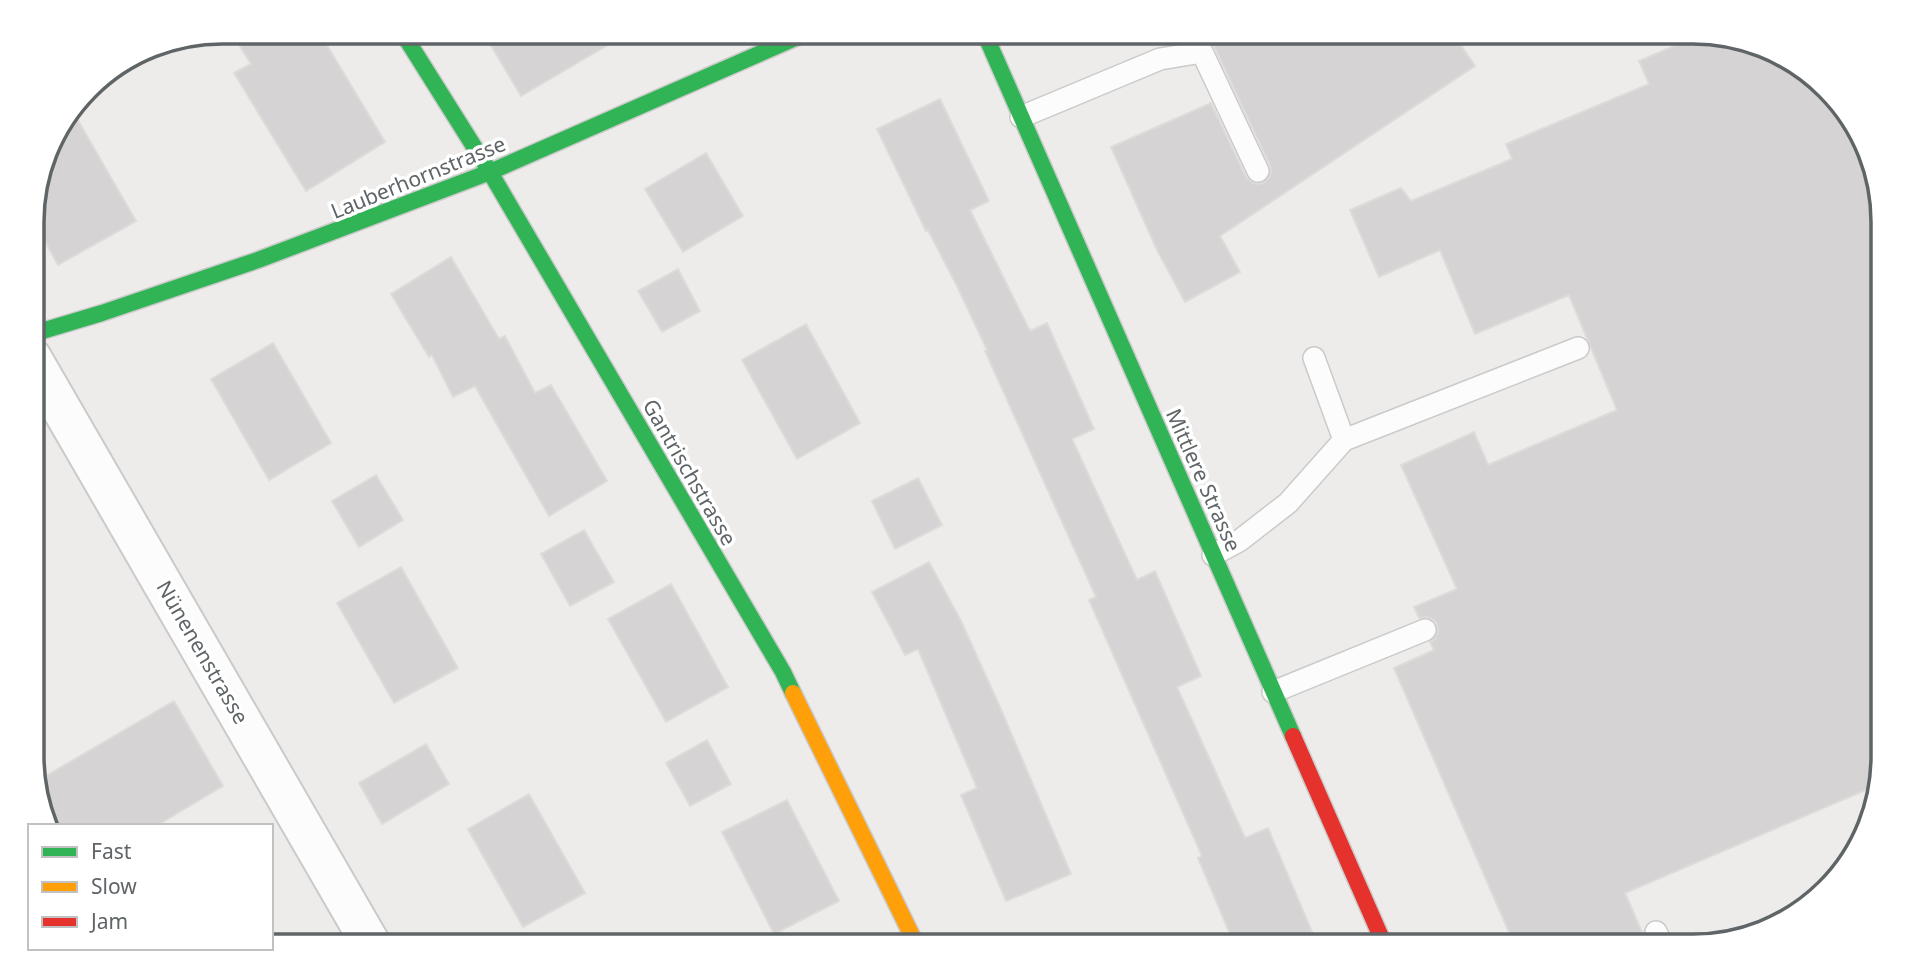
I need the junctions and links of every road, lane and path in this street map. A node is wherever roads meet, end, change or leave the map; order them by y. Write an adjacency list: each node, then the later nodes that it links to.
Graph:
1 (410, 44): 6 (street, Gantrischstrasse)
2 (781, 44): 6 (street, Lauberhornstrasse)
3 (989, 44): 4 (street, Mittlere Strasse)
4 (1021, 117): 5 (lane); 12 (street, Mittlere Strasse)
5 (1258, 171)
6 (490, 172): 7 (street, Lauberhornstrasse); 16 (street, Gantrischstrasse)
7 (44, 330)
8 (1578, 348): 11 (lane)
9 (1314, 358): 11 (lane)
10 (44, 379): 15 (street, Nünenenstrasse)
11 (1344, 440): 12 (lane)
12 (1213, 555): 14 (street, Mittlere Strasse)
13 (1425, 630): 14 (lane)
14 (1273, 692): 17 (street, Mittlere Strasse)
15 (365, 934)
16 (911, 934)
17 (1380, 934)

